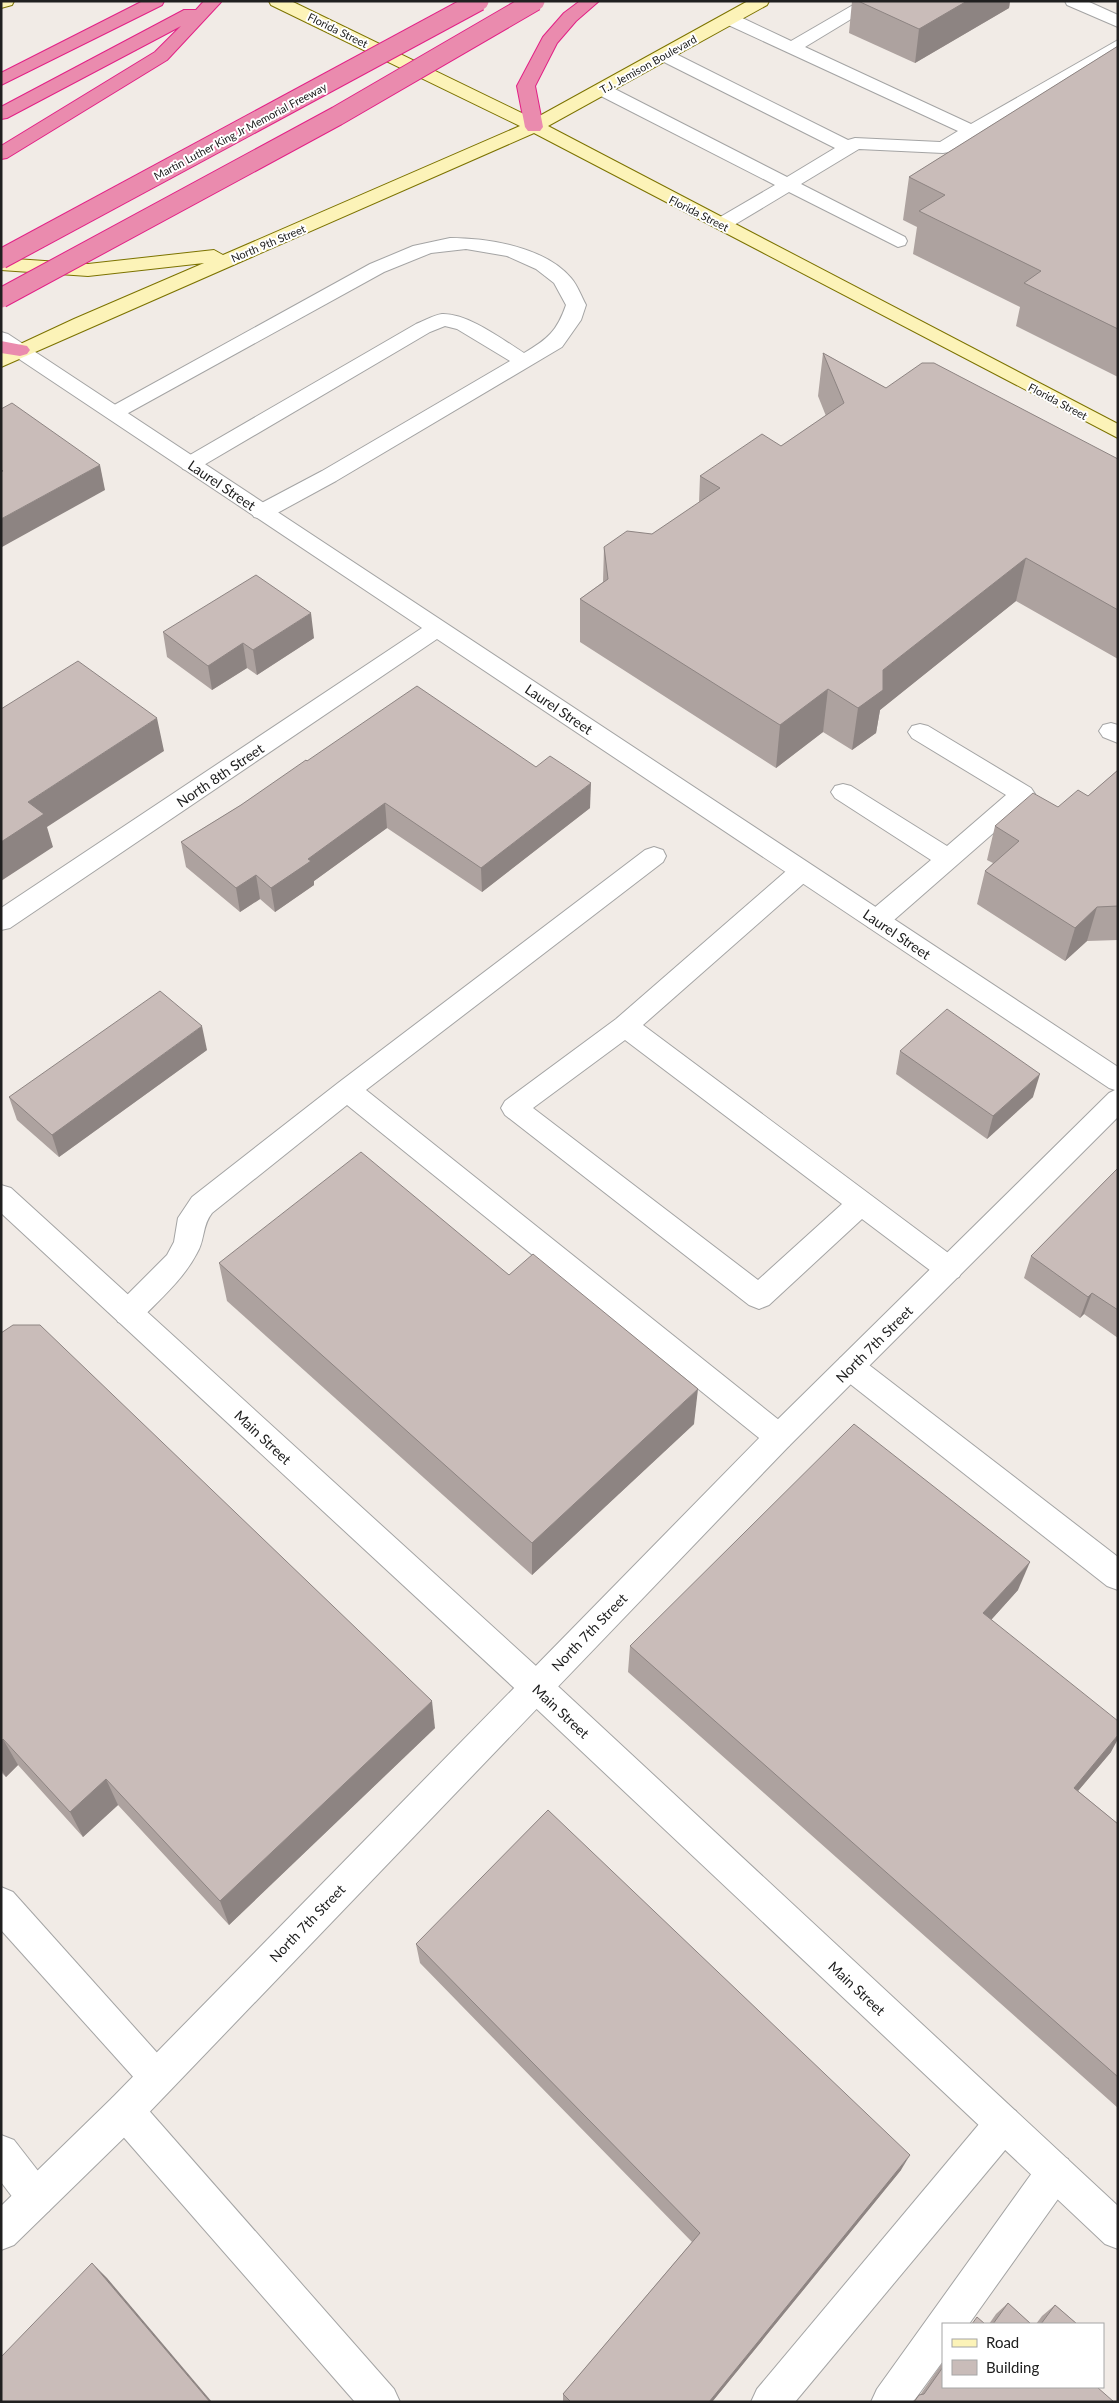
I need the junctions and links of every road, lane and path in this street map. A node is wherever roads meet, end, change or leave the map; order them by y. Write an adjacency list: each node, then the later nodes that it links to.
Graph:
1 (6, 1): 13 (main road)
2 (156, 1): 20 (highway)
3 (277, 1): 23 (main road, Florida Street)
4 (479, 1): 31 (highway, Martin Luther King Jr Memorial Freeway, bridge)
5 (535, 1): 33 (highway, bridge)
6 (591, 1): 23 (highway)
7 (761, 1): 15 (main road, T.J. Jemison Boulevard)
8 (873, 1): 18 (street)
9 (1055, 1): 14 (street)
10 (1073, 1): 14 (street)
11 (1106, 1): 14 (street)
12 (214, 2): 22 (highway); 26 (highway)
13 (1, 3)
14 (1090, 11): 16 (street)
15 (730, 19): 18 (street); 19 (main road, T.J. Jemison Boulevard)
16 (1118, 22)
17 (1118, 46): 24 (street)
18 (793, 47): 24 (street)
19 (664, 55): 21 (main road, T.J. Jemison Boulevard); 25 (street)
20 (1, 80)
21 (603, 90): 23 (main road, T.J. Jemison Boulevard); 27 (street)
22 (1, 114)
23 (534, 127): 28 (main road, Florida Street); 30 (main road, North 9th Street)
24 (972, 131): 25 (street)
25 (848, 147): 27 (street)
26 (1, 154)
27 (790, 184): 28 (street); 29 (street)
28 (722, 224): 39 (main road, Florida Street)
29 (898, 240)
30 (252, 250): 32 (main road); 35 (main road, North 9th Street)
31 (1, 259)
32 (1, 264)
33 (1, 298)
34 (1, 338): 35 (street, Laurel Street)
35 (11, 349): 36 (main road, North 9th Street); 38 (street, Laurel Street)
36 (1, 361)
37 (524, 361): 38 (street); 40 (street); 41 (street)
38 (114, 413): 40 (street, Laurel Street)
39 (1118, 432)
40 (190, 464): 41 (street, Laurel Street)
41 (262, 512): 42 (street, Laurel Street)
42 (438, 628): 47 (street, Laurel Street); 49 (street, North 8th Street)
43 (920, 732): 46 (street)
44 (843, 792): 46 (street)
45 (654, 856): 52 (street)
46 (948, 859): 48 (street)
47 (802, 871): 48 (street, Laurel Street); 50 (street)
48 (877, 920): 51 (street, Laurel Street)
49 (1, 921)
50 (625, 1026): 55 (street); 55 (street)
51 (1118, 1080)
52 (347, 1090): 57 (street); 59 (street)
53 (1118, 1100): 56 (street, North 7th Street)
54 (1, 1196): 57 (street, Main Street)
55 (860, 1204): 56 (street)
56 (949, 1269): 58 (street, North 7th Street)
57 (128, 1313): 61 (street, Main Street)
58 (850, 1367): 59 (street, North 7th Street); 60 (street)
59 (779, 1437): 61 (street, North 7th Street)
60 (1118, 1576)
61 (536, 1687): 63 (street, North 7th Street); 65 (street, Main Street)
62 (1, 1904): 63 (street)
63 (157, 2078): 64 (street, North 7th Street)
64 (125, 2111): 68 (street, North 7th Street); 73 (street)
65 (1003, 2124): 67 (street, Main Street); 74 (street)
66 (1, 2153): 68 (street)
67 (1055, 2172): 69 (street, Main Street); 71 (street)
68 (36, 2198): 70 (street, North 7th Street)
69 (1118, 2230)
70 (1, 2232)
71 (947, 2323)
72 (942, 2329): 75 (street)
73 (381, 2402)
74 (770, 2402)
75 (890, 2402)

